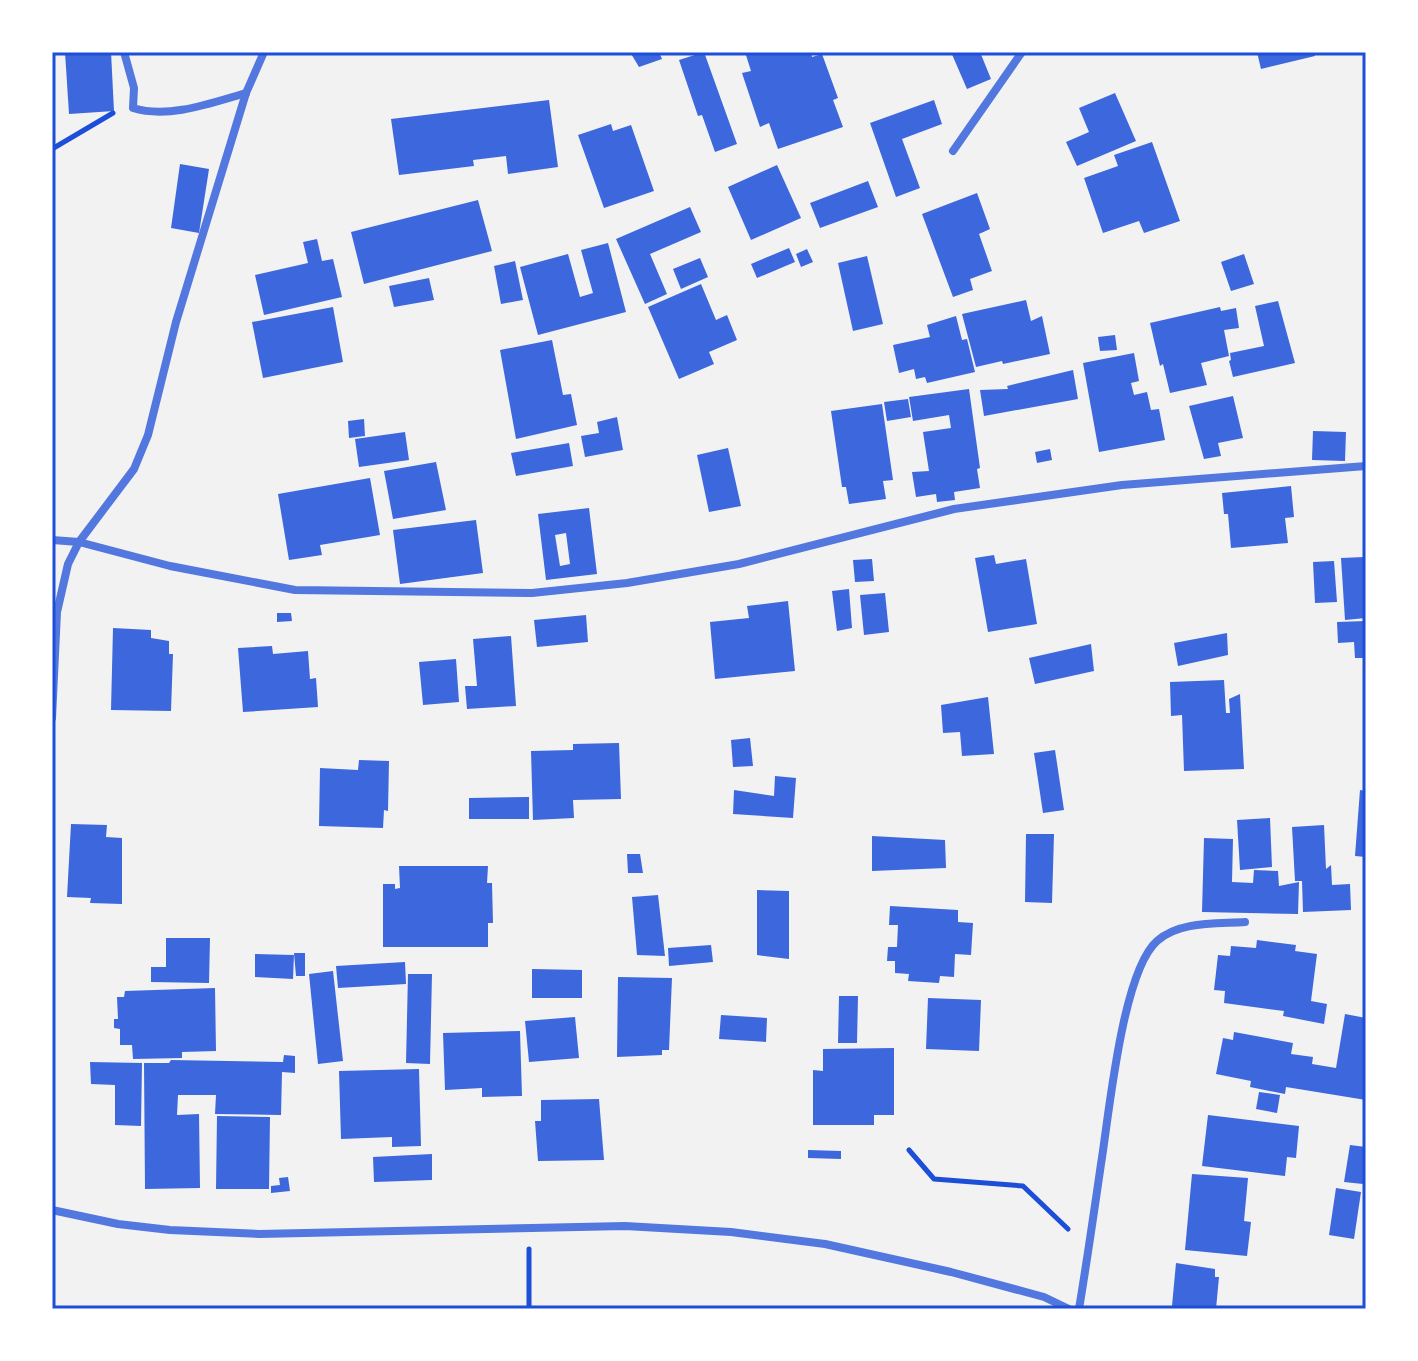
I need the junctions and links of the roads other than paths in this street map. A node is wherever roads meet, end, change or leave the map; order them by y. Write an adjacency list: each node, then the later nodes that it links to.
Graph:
1 (124, 52): 4 (street)
2 (264, 52): 4 (street)
3 (1022, 52): 5 (street)
4 (246, 93): 8 (street)
5 (953, 151)
6 (1366, 466): 8 (street)
7 (52, 540): 8 (street)
8 (79, 542): 9 (street)
9 (52, 718)
10 (1245, 922): 13 (street)
11 (52, 1210): 12 (street)
12 (1069, 1309)
13 (1079, 1309)

